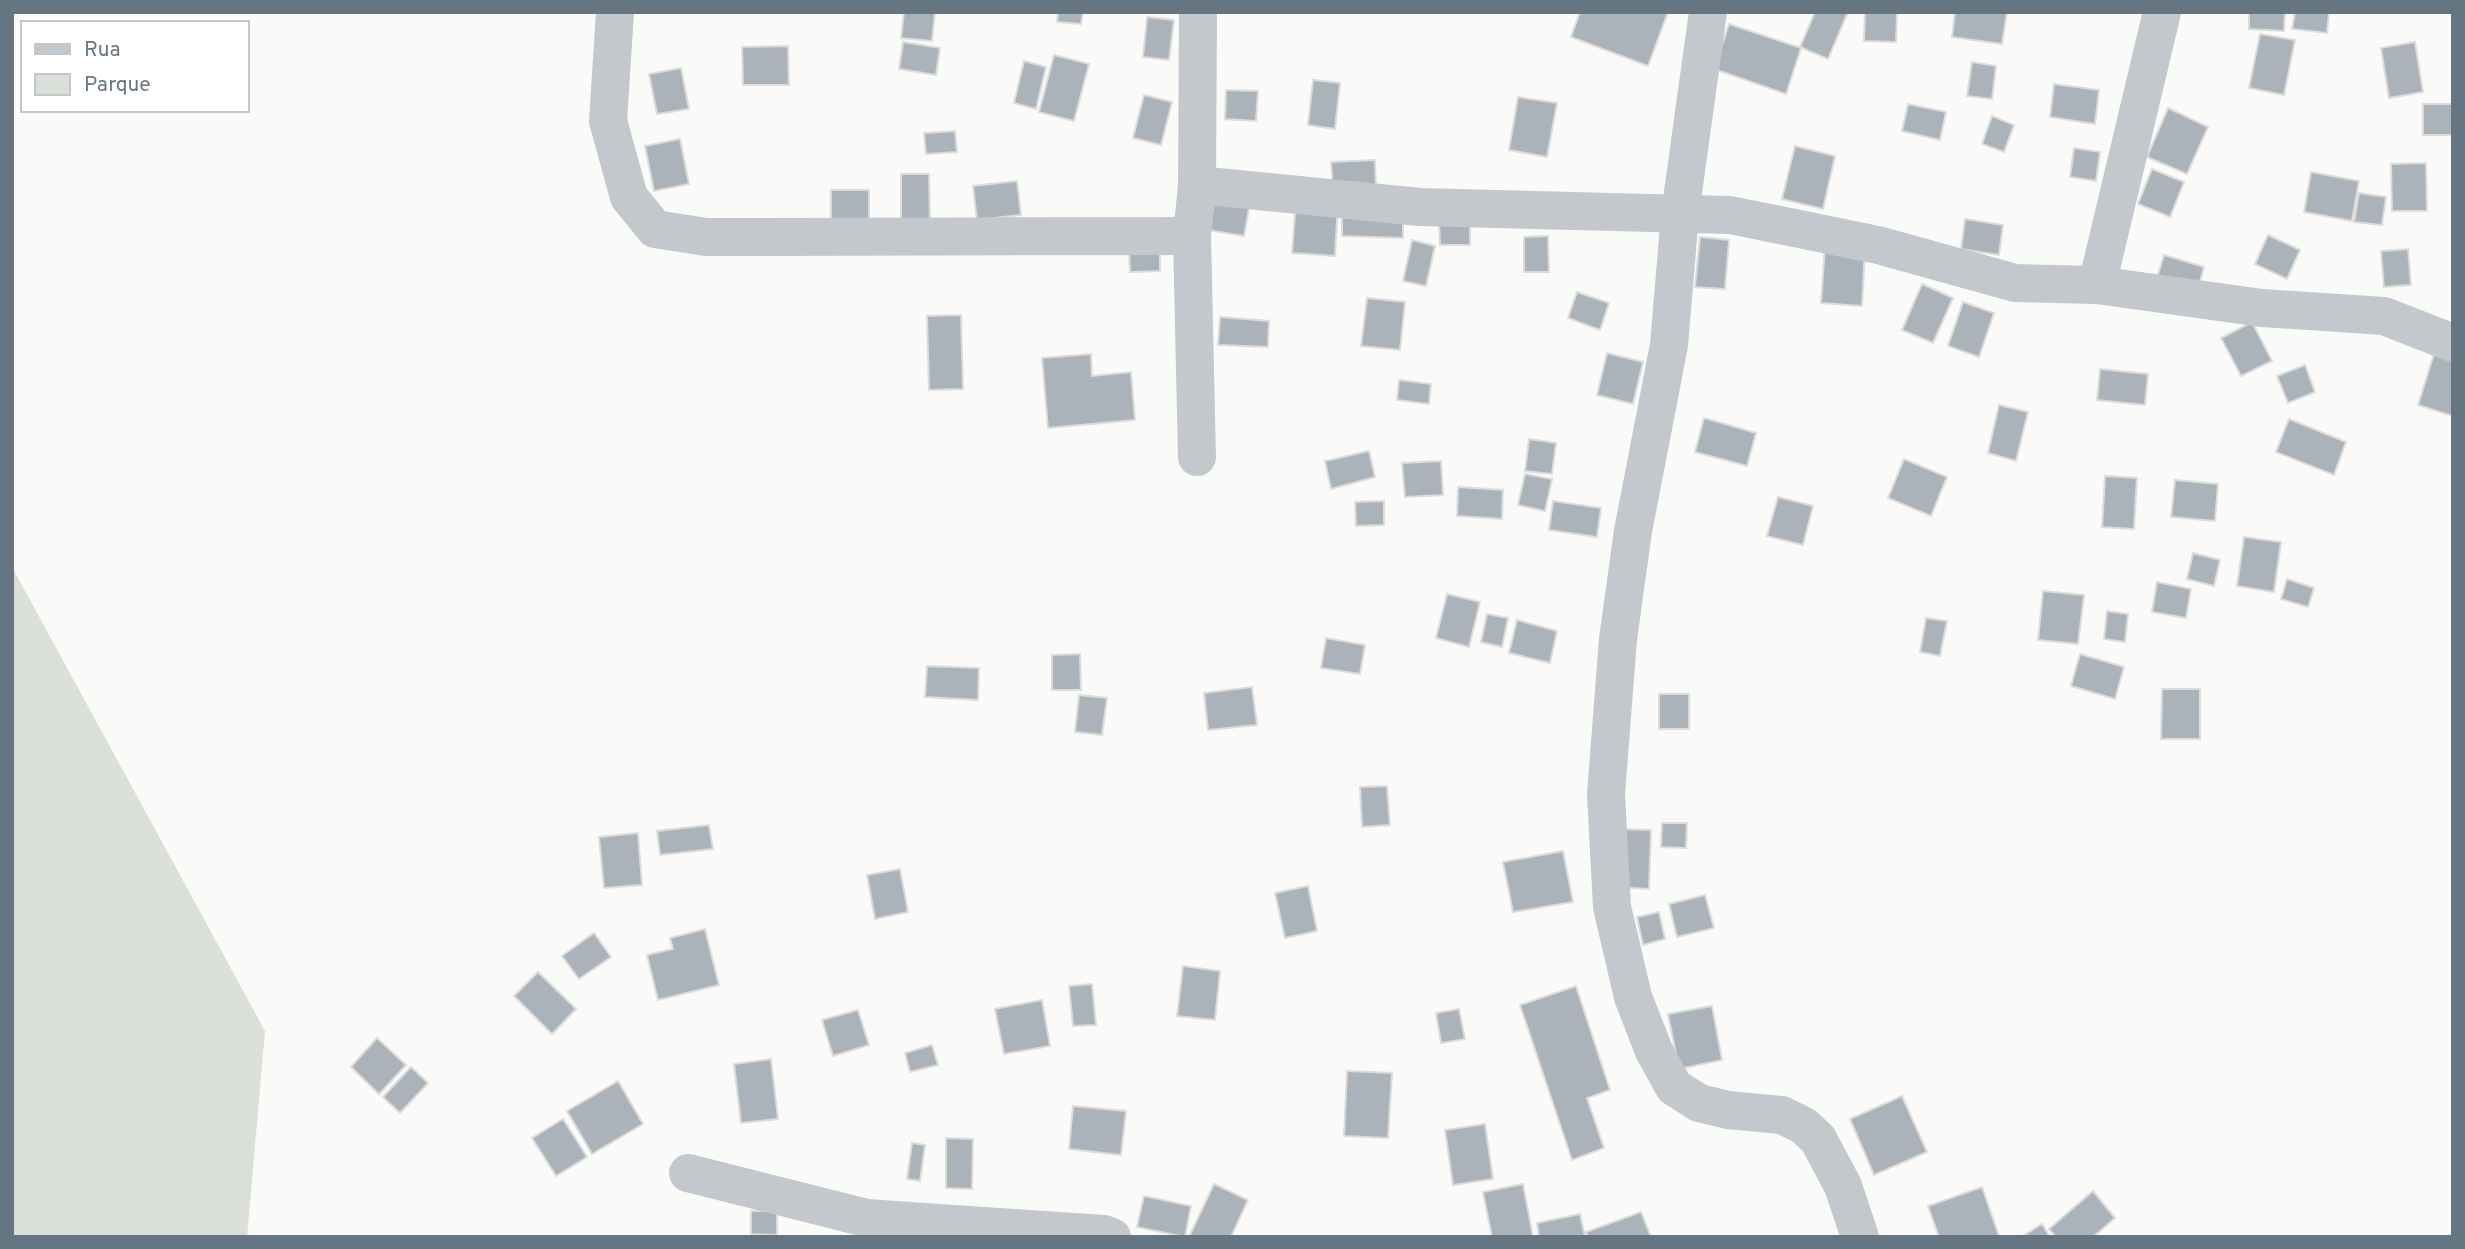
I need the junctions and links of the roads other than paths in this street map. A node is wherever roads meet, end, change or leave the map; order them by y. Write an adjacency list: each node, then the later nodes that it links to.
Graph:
1 (615, 12): 7 (street)
2 (1198, 12): 5 (street)
3 (1708, 12): 6 (street)
4 (2162, 12): 8 (street)
5 (1197, 185): 6 (street); 7 (street)
6 (1680, 214): 8 (street); 13 (street)
7 (1192, 236): 10 (street)
8 (2097, 285): 9 (street)
9 (2453, 343)
10 (1197, 457)
11 (688, 1172): 12 (street)
12 (1112, 1237)
13 (1860, 1237)

